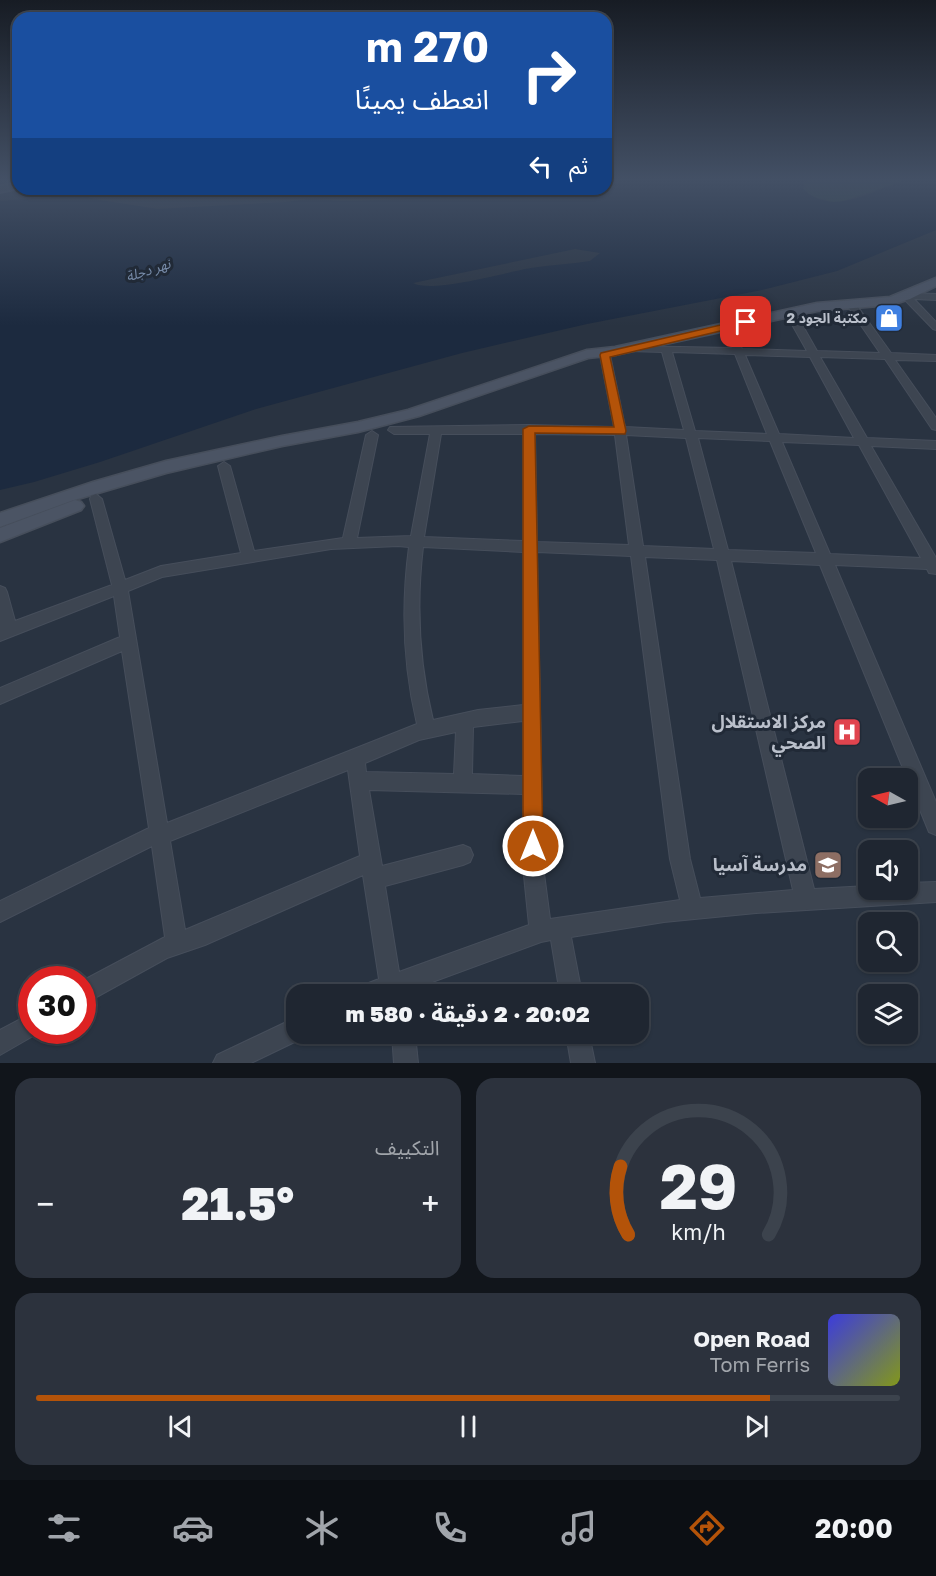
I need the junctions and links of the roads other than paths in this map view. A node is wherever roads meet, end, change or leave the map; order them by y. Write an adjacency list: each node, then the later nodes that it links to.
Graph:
1 (933, 285): 2 (main road)
2 (906, 296): 3 (street); 4 (main road); 7 (street)
3 (936, 297)
4 (852, 305): 5 (main road); 12 (street)
5 (790, 312): 6 (main road); 11 (street)
6 (728, 326): 9 (main road); 10 (street)
7 (936, 327)
8 (666, 349): 9 (street); 10 (street); 19 (street)
9 (616, 351): 16 (main road); 18 (street); 26 (main road)
10 (740, 352): 11 (street); 21 (street)
11 (814, 354): 12 (street); 22 (street)
12 (888, 356): 13 (street); 14 (street)
13 (936, 358)
14 (936, 426)
15 (529, 429): 17 (street); 18 (street); 30 (street)
16 (394, 430): 17 (street); 20 (main road)
17 (436, 430): 29 (street)
18 (620, 431): 19 (street); 31 (street)
19 (692, 434): 21 (street); 32 (street)
20 (372, 435): 24 (main road); 28 (street)
21 (775, 438): 22 (street); 34 (street)
22 (863, 442): 23 (street); 35 (street)
23 (936, 445)
24 (224, 466): 25 (main road); 33 (street)
25 (96, 499): 27 (main road); 36 (street)
26 (0, 520)
27 (0, 535)
28 (348, 542): 29 (street); 33 (street)
29 (417, 542): 30 (street); 43 (street)
30 (530, 547): 31 (street); 41 (street)
31 (637, 552): 32 (street); 54 (street)
32 (723, 556): 34 (street); 53 (street)
33 (249, 557): 36 (street)
34 (826, 561): 35 (street); 48 (street)
35 (934, 567)
36 (120, 586): 38 (street); 39 (street)
37 (0, 592): 38 (street)
38 (5, 632)
39 (129, 641): 40 (street); 49 (street)
40 (0, 696)
41 (532, 712): 42 (street); 47 (street)
42 (465, 721): 43 (street); 46 (street)
43 (427, 730): 44 (street)
44 (355, 757): 45 (street); 49 (street)
45 (359, 781): 46 (street); 51 (street)
46 (463, 784): 47 (street)
47 (532, 785): 56 (street)
48 (936, 825)
49 (159, 834): 55 (street); 57 (street)
50 (463, 855): 51 (street)
51 (373, 869): 57 (street); 58 (street)
52 (936, 892): 53 (street)
53 (806, 900): 54 (street)
54 (692, 909): 56 (street)
55 (0, 912)
56 (550, 929): 59 (street); 60 (street)
57 (177, 944): 61 (street)
58 (391, 984)
59 (408, 984)
60 (568, 984)
61 (96, 986)
62 (18, 1032): 64 (street)
63 (286, 1034): 67 (street)
64 (0, 1043)
65 (405, 1044): 68 (street)
66 (580, 1044): 69 (street)
67 (225, 1063)
68 (406, 1063)
69 (583, 1063)

